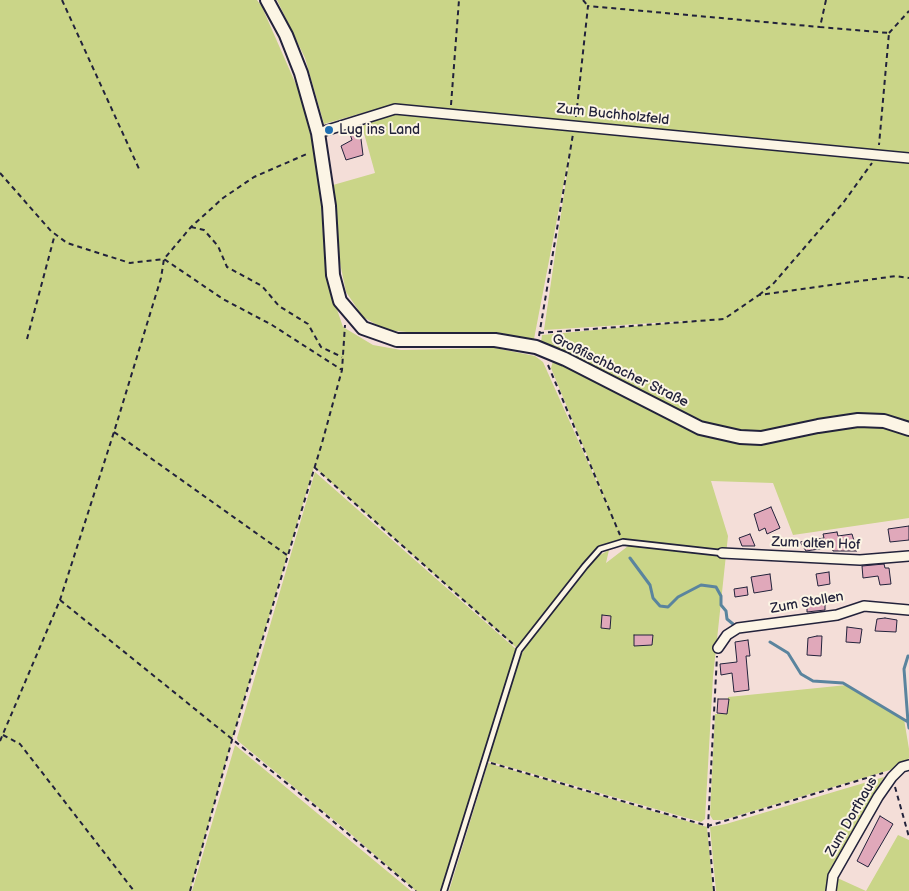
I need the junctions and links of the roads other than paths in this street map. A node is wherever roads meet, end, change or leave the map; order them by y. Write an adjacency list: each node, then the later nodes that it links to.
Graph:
1 (267, 0): 2 (main road, Großfischbacher Straße)
2 (318, 133): 3 (street, Zum Buchholzfeld); 4 (main road, Großfischbacher Straße)
3 (909, 158)
4 (909, 429)
5 (722, 553): 6 (street, Zum alten Hof); 10 (lane)
6 (909, 556)
7 (909, 610): 8 (street, Zum Stollen)
8 (718, 648)
9 (909, 765): 11 (street, Zum Dorfhaus)
10 (444, 891)
11 (832, 891)

